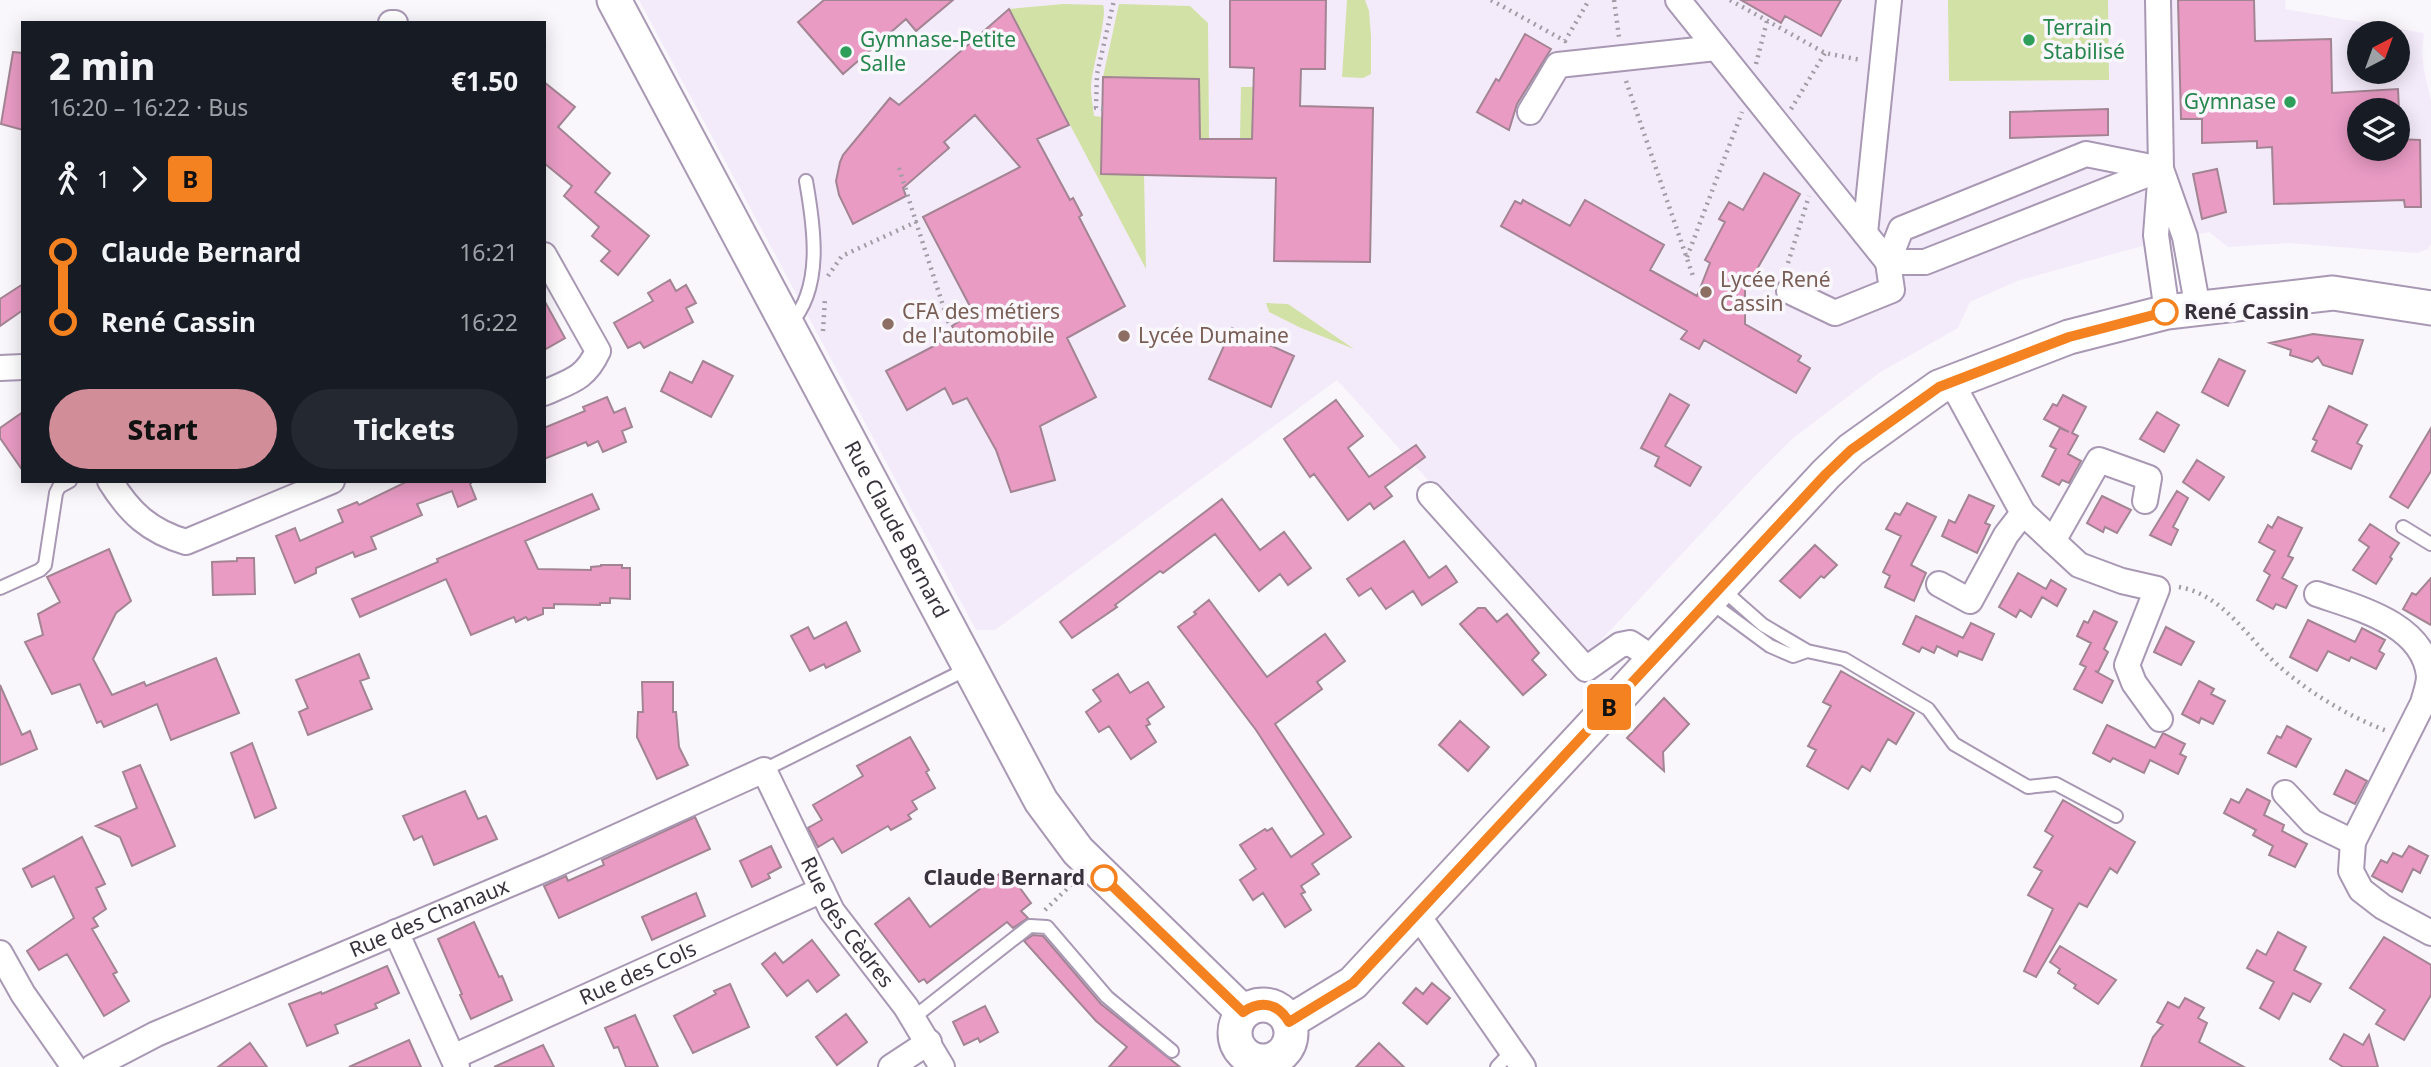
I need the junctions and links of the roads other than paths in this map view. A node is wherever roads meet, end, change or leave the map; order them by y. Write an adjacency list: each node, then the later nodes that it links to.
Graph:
1 (614, 0): 15 (main road, Rue Claude Bernard)
2 (1678, 0): 5 (street)
3 (1889, 0): 9 (street)
4 (2158, 0): 7 (street)
5 (1716, 48): 6 (street); 9 (street)
6 (1530, 113)
7 (2161, 169): 11 (street); 11 (street); 14 (street)
8 (806, 181): 15 (lane)
9 (1865, 233): 11 (street)
10 (546, 259): 19 (street)
11 (1888, 262): 12 (street)
12 (1790, 291)
13 (2431, 308): 14 (main road)
14 (2182, 310): 18 (main road)
15 (787, 326): 34 (main road, Rue Claude Bernard)
16 (21, 367): 17 (street)
17 (0, 368)
18 (1952, 383): 25 (street); 31 (main road)
19 (546, 392)
20 (67, 483): 30 (lane)
21 (111, 483): 22 (street)
22 (327, 483)
23 (1430, 495): 33 (street)
24 (2145, 500): 27 (street)
25 (2022, 513): 27 (street); 29 (street)
26 (2403, 527): 28 (lane)
27 (2053, 541): 35 (street)
28 (2431, 544)
29 (1939, 584)
30 (0, 588)
31 (1714, 594): 33 (main road); 38 (lane)
32 (2317, 594): 39 (street)
33 (1654, 659): 41 (main road)
34 (969, 668): 36 (lane); 45 (main road, Rue Claude Bernard)
35 (2160, 719)
36 (764, 771): 40 (street, Rue des Cèdres); 43 (street, Rue des Chanaux)
37 (2285, 793): 39 (street)
38 (2116, 816)
39 (2353, 842): 42 (street)
40 (822, 890): 46 (street, Rue des Cèdres); 51 (street, Rue des Cols)
41 (1417, 914): 47 (main road); 52 (street)
42 (2428, 925)
43 (396, 932): 51 (street); 55 (street, Rue des Chanaux)
44 (0, 953): 54 (street)
45 (1243, 1012): 47 (main road); 50 (main road)
46 (913, 1018): 48 (street, Rue des Cèdres); 49 (lane)
47 (1289, 1022): 53 (main road)
48 (929, 1042): 56 (street); 57 (street, Rue des Cèdres)
49 (1172, 1051)
50 (1237, 1058): 53 (main road)
51 (455, 1062)
52 (1510, 1062)
53 (1270, 1063)
54 (74, 1067)
55 (93, 1067)
56 (891, 1067)
57 (942, 1067)

